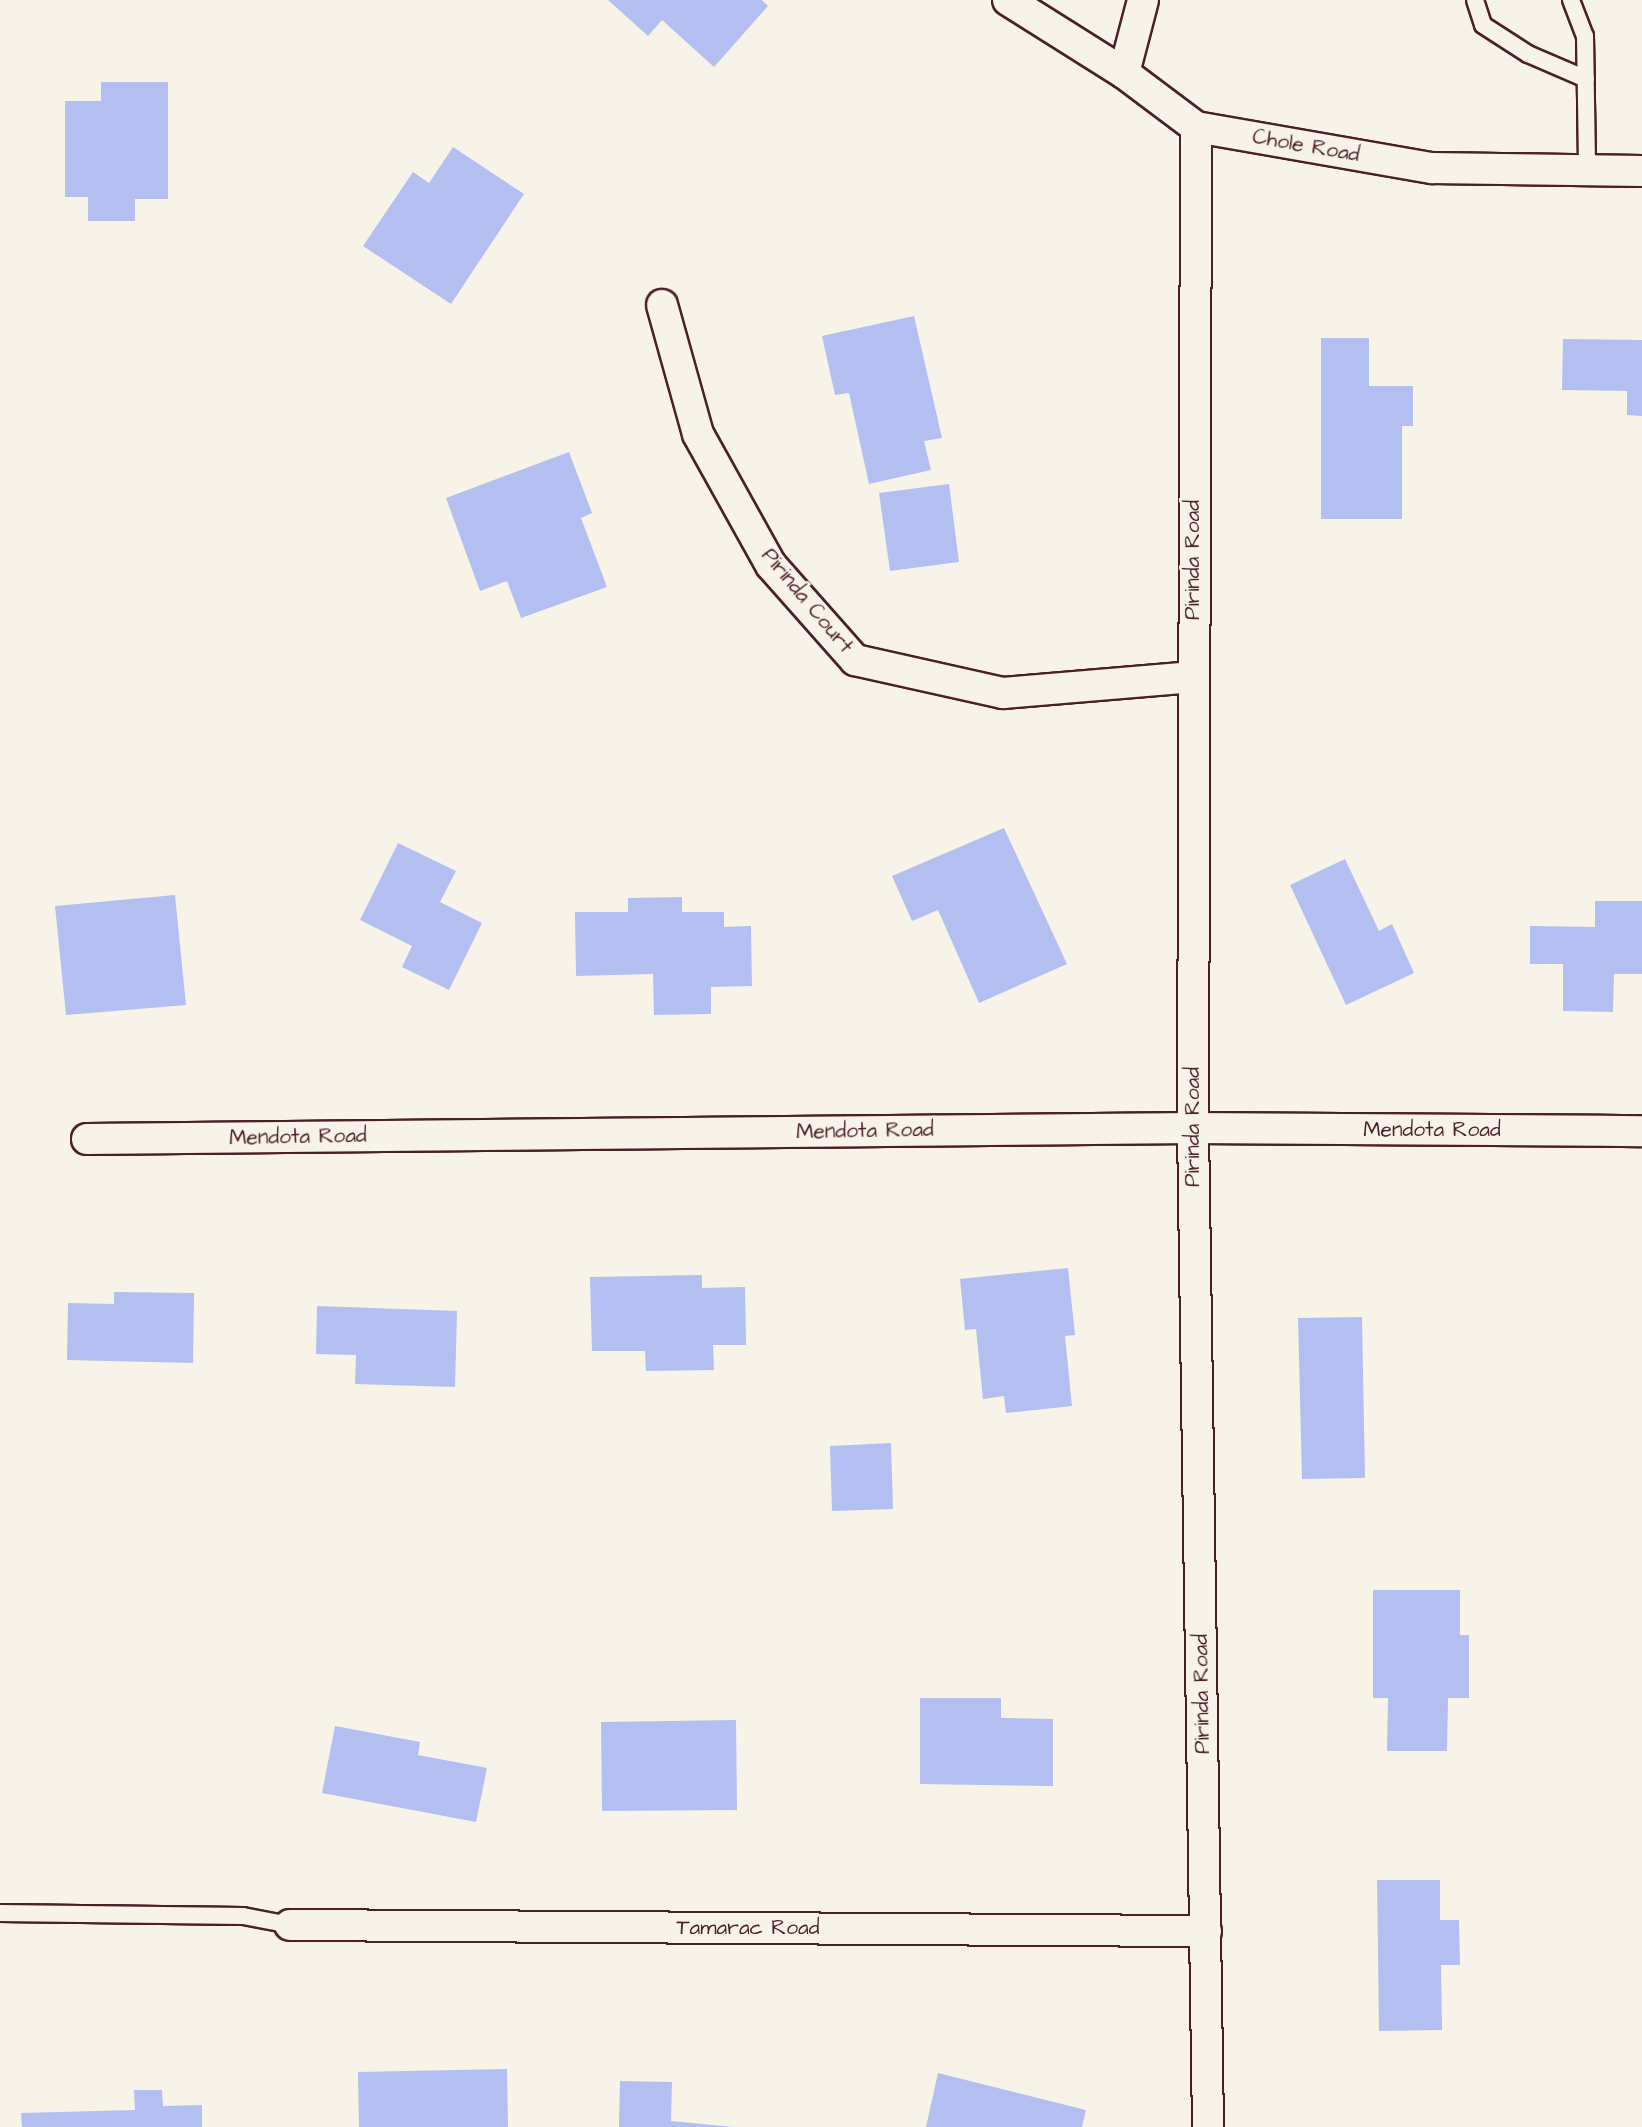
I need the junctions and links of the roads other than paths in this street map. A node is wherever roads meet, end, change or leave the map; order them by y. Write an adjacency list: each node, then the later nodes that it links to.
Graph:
1 (1008, 0): 5 (street, Chole Road)
2 (1143, 0): 5 (street)
3 (1475, 0): 6 (lane)
4 (1571, 0): 6 (lane)
5 (1124, 74): 7 (street, Chole Road)
6 (1586, 79): 8 (lane)
7 (1196, 127): 8 (street, Chole Road); 11 (street, Pirinda Road)
8 (1587, 168): 9 (street, Chole Road)
9 (1642, 171)
10 (662, 305): 11 (street, Pirinda Court)
11 (1193, 677): 12 (street, Pirinda Road)
12 (1193, 1128): 13 (street, Mendota Road); 14 (street, Mendota Road); 17 (street, Pirinda Road)
13 (1642, 1131)
14 (87, 1139)
15 (0, 1913): 16 (lane)
16 (290, 1925): 17 (street, Tamarac Road)
17 (1206, 1931): 18 (street, Pirinda Road)
18 (1208, 2127)

